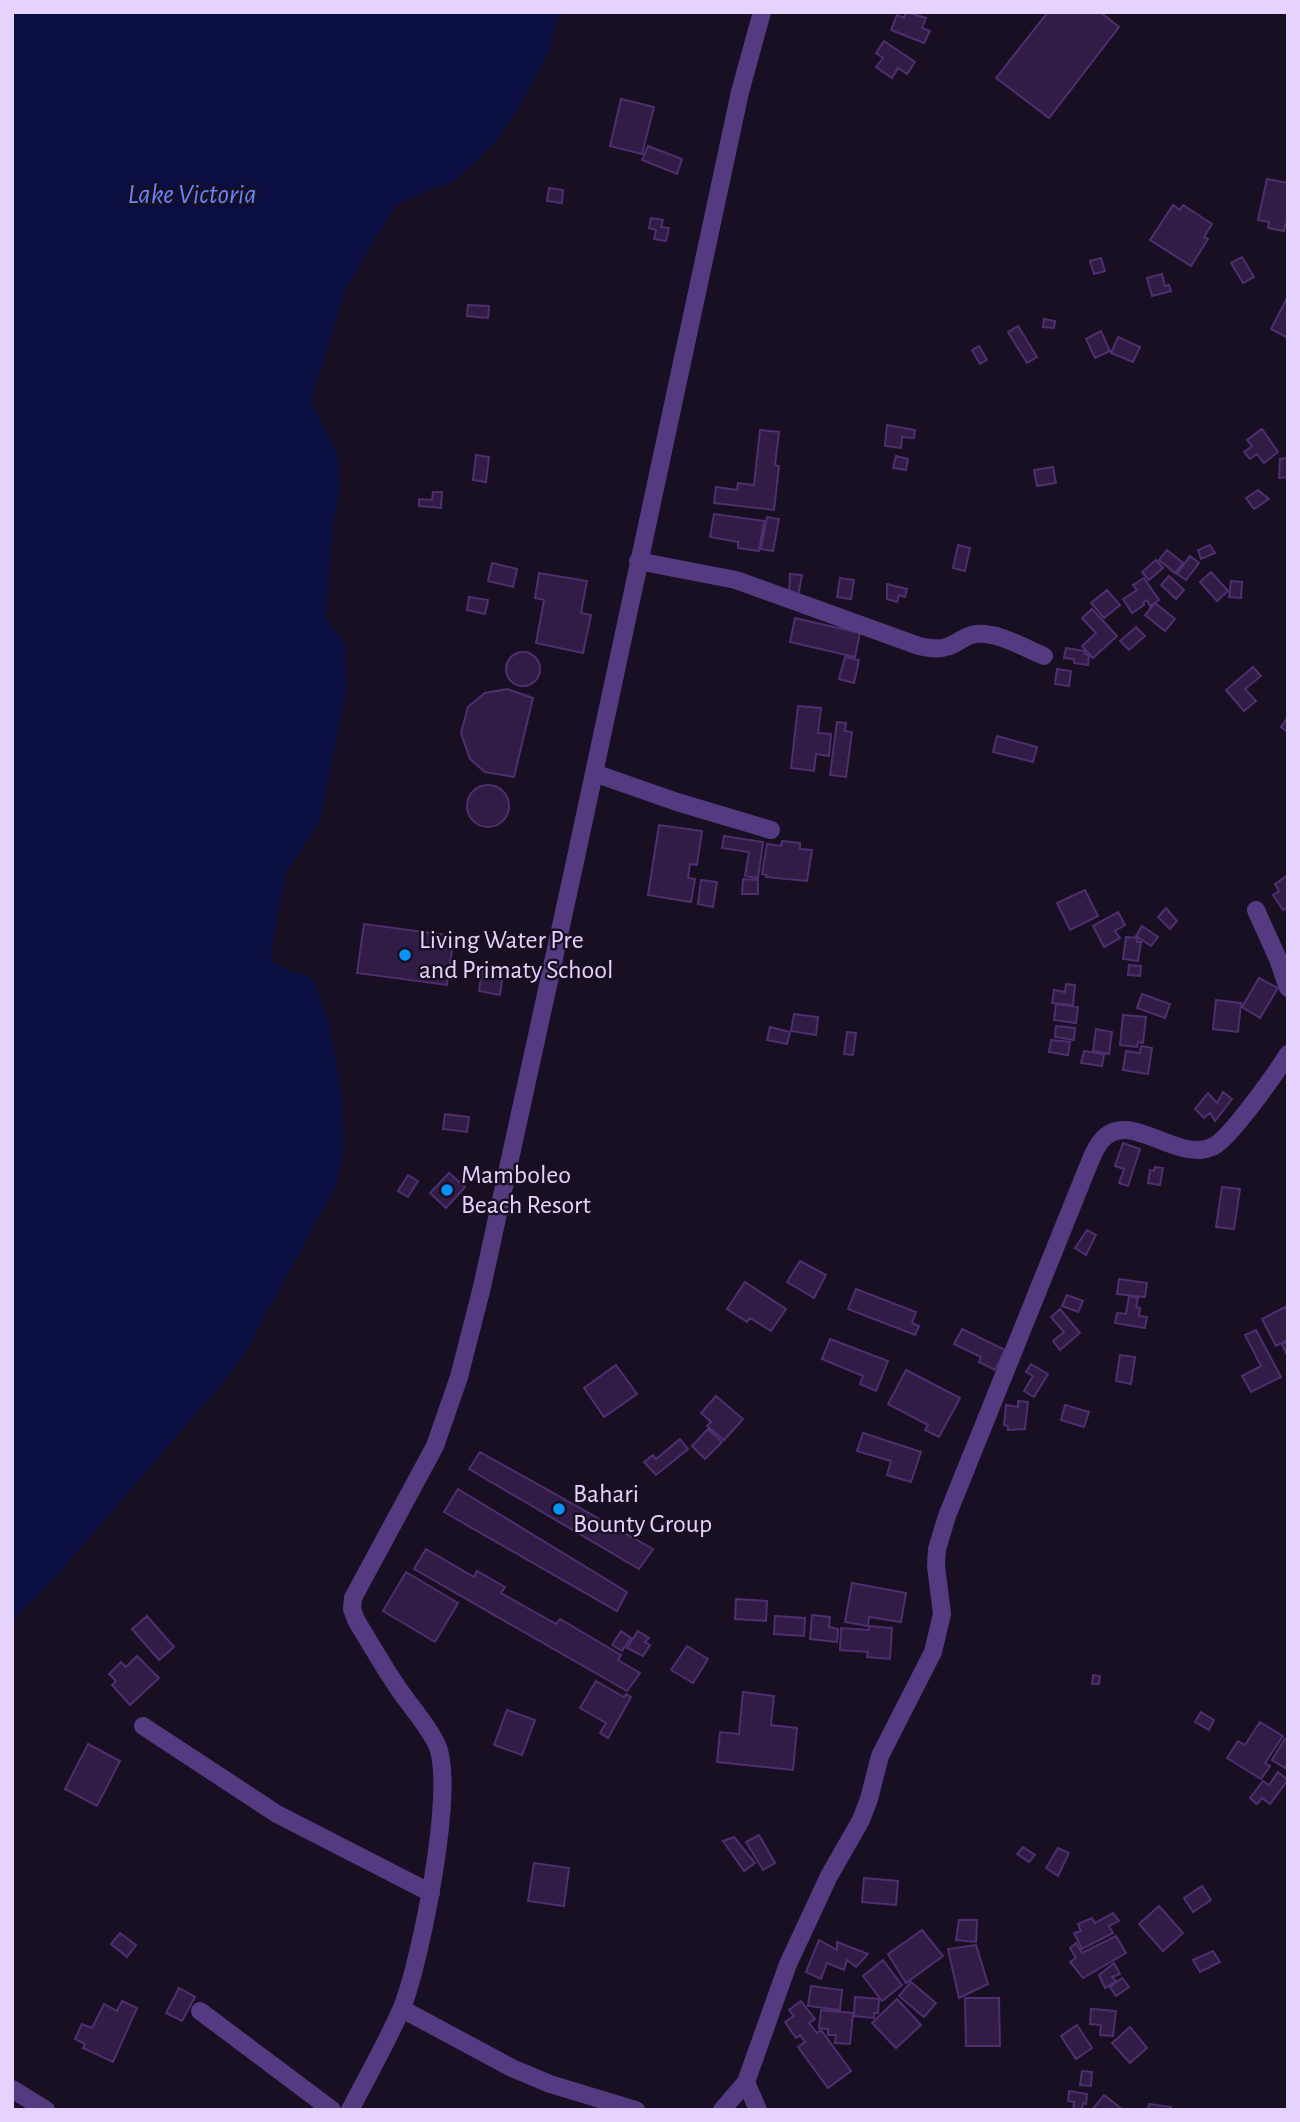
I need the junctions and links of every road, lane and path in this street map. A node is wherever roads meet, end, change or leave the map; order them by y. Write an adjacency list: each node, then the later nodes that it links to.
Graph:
1 (762, 12): 2 (street)
2 (638, 561): 3 (street); 4 (street)
3 (1044, 656)
4 (594, 773): 5 (street); 10 (street)
5 (771, 830)
6 (1256, 910): 7 (street)
7 (1288, 988)
8 (1288, 1054): 13 (street)
9 (143, 1726): 10 (street)
10 (431, 1893): 11 (street)
11 (402, 2009): 17 (street); 18 (street)
12 (200, 2011): 16 (street)
13 (746, 2082): 19 (street); 20 (street)
14 (12, 2089): 15 (street)
15 (46, 2110)
16 (332, 2110)
17 (350, 2110)
18 (636, 2110)
19 (722, 2110)
20 (758, 2110)

